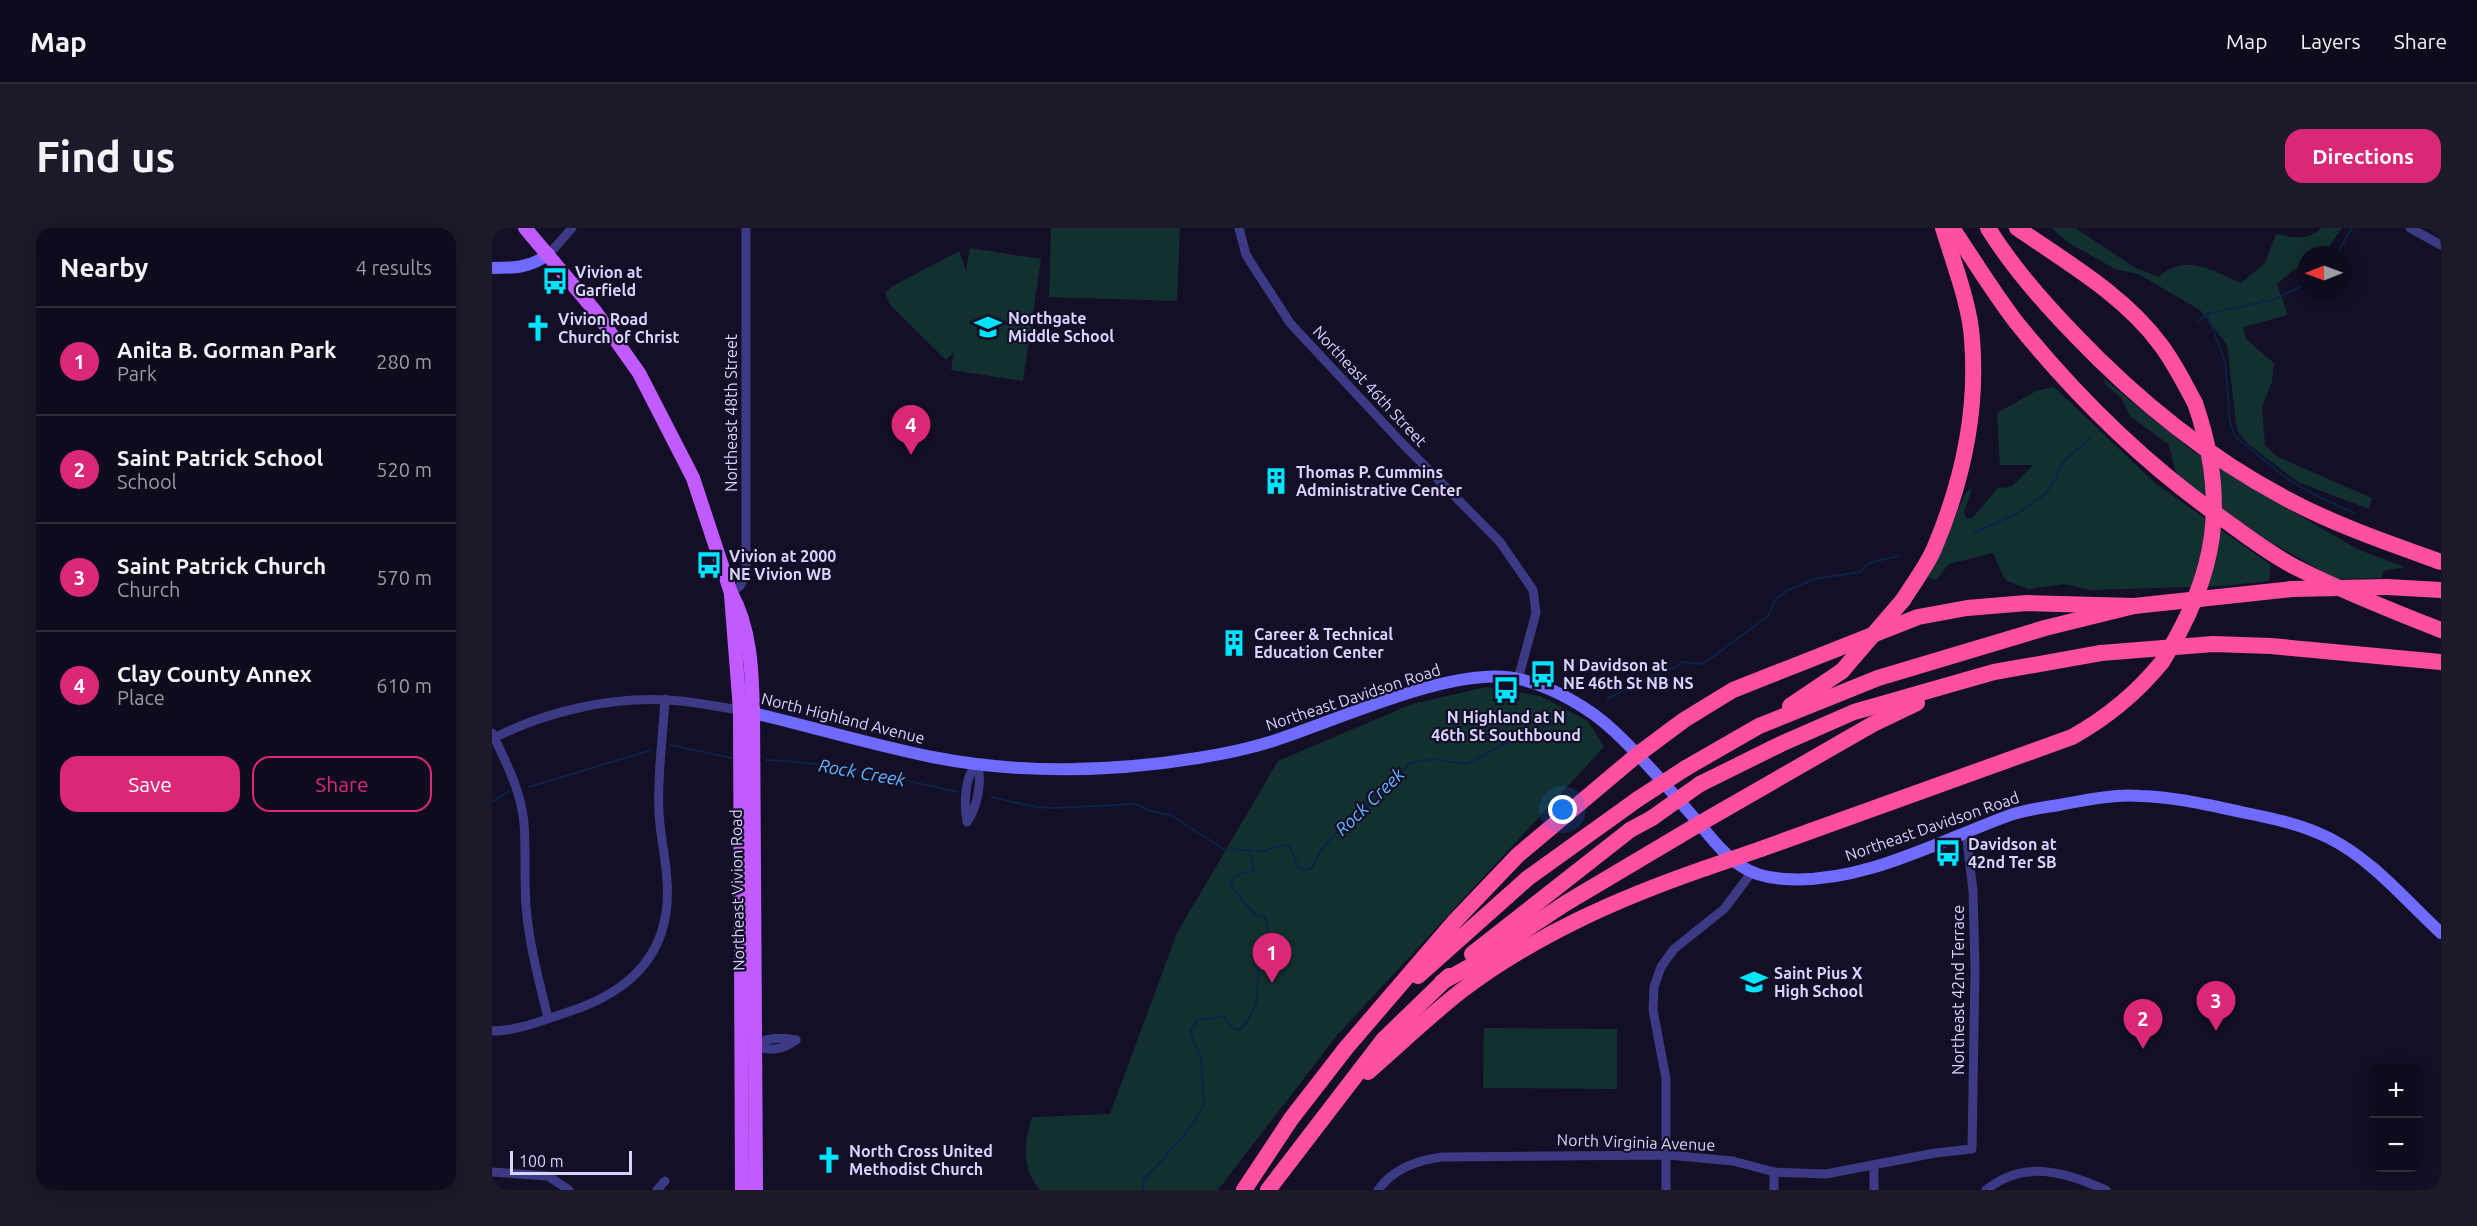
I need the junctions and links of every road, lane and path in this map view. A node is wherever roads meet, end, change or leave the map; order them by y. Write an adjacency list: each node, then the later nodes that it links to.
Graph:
1 (525, 228): 11 (main road, Northeast Vivion Road)
2 (572, 228): 11 (street)
3 (746, 228): 15 (street, Northeast 48th Street)
4 (1239, 228): 20 (street, Northeast 46th Street)
5 (1943, 228): 23 (highway, bridge)
6 (1952, 228): 17 (highway)
7 (1988, 228): 13 (highway)
8 (2017, 228): 37 (highway, bridge)
9 (2410, 228): 10 (street)
10 (2441, 245)
11 (549, 254): 12 (street); 15 (main road, Northeast Vivion Road)
12 (492, 268)
13 (2441, 562)
14 (2441, 590): 16 (highway, bridge)
15 (731, 592): 22 (main road, Northeast Vivion Road)
16 (2134, 606): 23 (highway); 25 (highway)
17 (2441, 630)
18 (2441, 662): 19 (highway)
19 (1994, 672): 28 (highway); 32 (highway, bridge)
20 (1518, 679): 25 (street, Northeast Davidson Road); 26 (street, Northeast Davidson Road)
21 (665, 699): 22 (street, North Highland Avenue); 24 (street, North Highland Avenue); 34 (street)
22 (746, 712): 27 (street, North Highland Avenue); 36 (main road, Northeast Vivion Road)
23 (1760, 726): 33 (highway, bridge)
24 (493, 736): 34 (street)
25 (1637, 755): 28 (street, Northeast Davidson Road); 33 (highway)
26 (1192, 759): 27 (street, North Highland Avenue)
27 (977, 764): 27 (street)
28 (1700, 824): 30 (street, Northeast Davidson Road); 32 (highway)
29 (1966, 831): 30 (street, Northeast Davidson Road); 31 (street, Northeast Davidson Road); 40 (street, Northeast 42nd Terrace)
30 (1752, 872): 41 (street)
31 (2441, 933)
32 (1442, 982): 37 (highway)
33 (1378, 1009): 50 (highway)
34 (548, 1018): 35 (street)
35 (492, 1031)
36 (748, 1046): 38 (main road, Northeast Vivion Road); 39 (main road, Northeast Vivion Road)
37 (1338, 1099): 51 (highway)
38 (741, 1112): 39 (main road); 48 (main road, Northeast Vivion Road)
39 (755, 1127): 49 (main road, Northeast Vivion Road)
40 (1972, 1149): 42 (street, North Virginia Avenue)
41 (1668, 1155): 44 (street, North Virginia Avenue); 52 (street, North Virginia Avenue); 53 (street)
42 (1874, 1166): 44 (street, North Virginia Avenue); 55 (street)
43 (492, 1172): 46 (street)
44 (1774, 1172): 54 (street)
45 (665, 1181): 47 (street)
46 (569, 1190)
47 (657, 1190)
48 (742, 1190)
49 (756, 1190)
50 (1244, 1190)
51 (1268, 1190)
52 (1378, 1190)
53 (1666, 1190)
54 (1774, 1190)
55 (1874, 1190)
56 (1986, 1190): 57 (street)
57 (2106, 1190)

